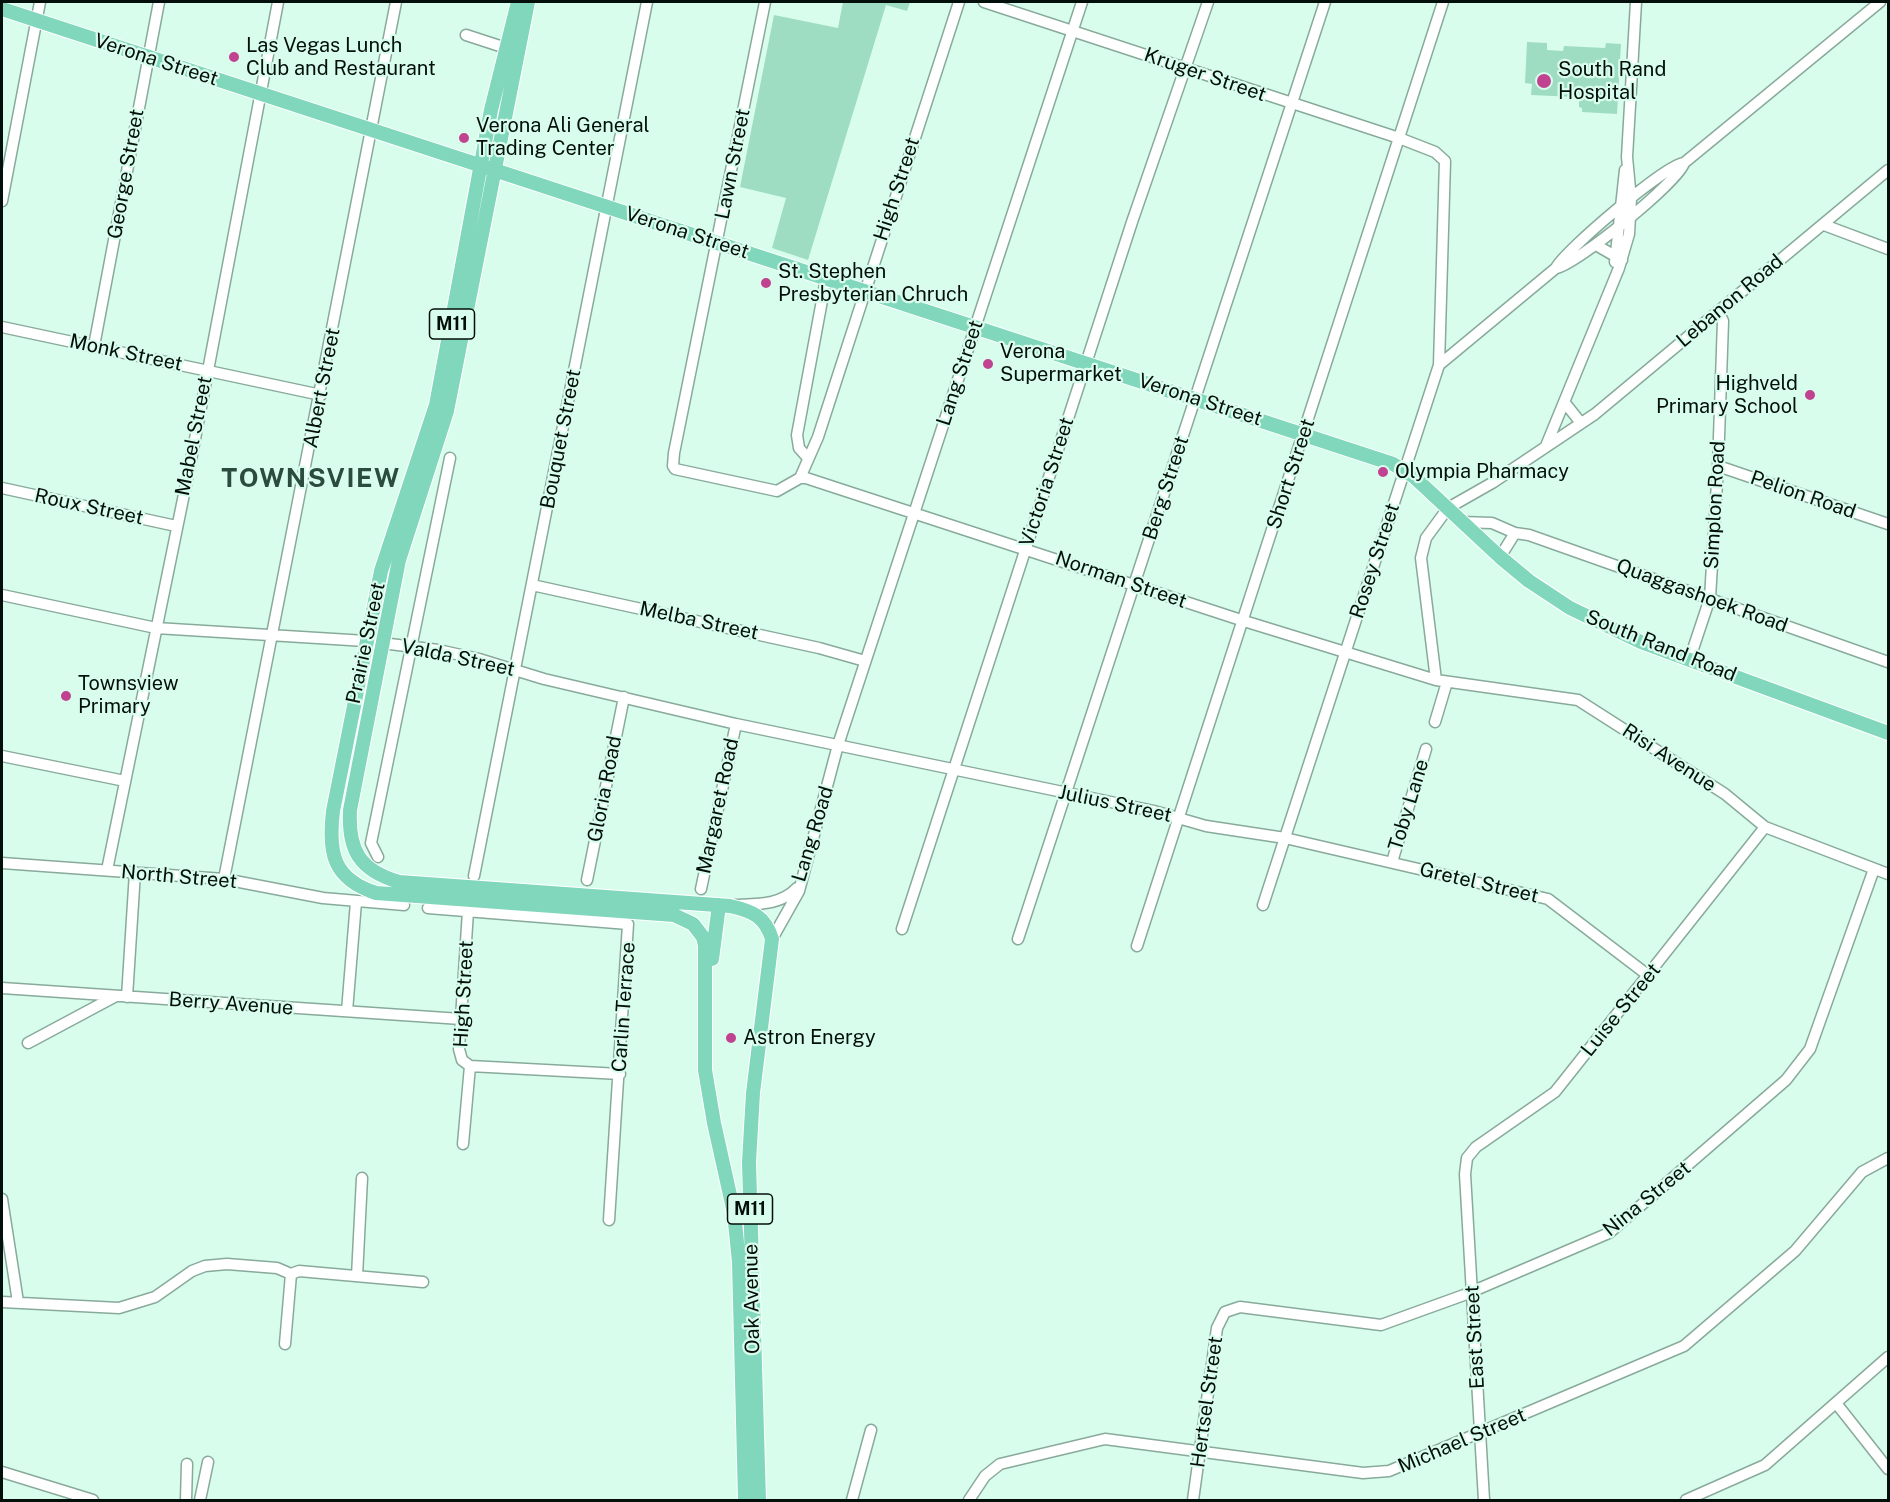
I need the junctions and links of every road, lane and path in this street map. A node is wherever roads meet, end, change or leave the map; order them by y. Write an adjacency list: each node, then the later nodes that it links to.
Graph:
1 (40, 2): 18 (street)
2 (159, 2): 22 (street, George Street)
3 (278, 2): 24 (street, Mabel Street)
4 (396, 2): 26 (street, Albert Street)
5 (519, 2): 21 (main road, Prairie Street / M11)
6 (528, 2): 31 (main road, Prairie Street / M11)
7 (646, 2): 38 (street, Bouquet Street)
8 (765, 2): 43 (street, Lawn Street)
9 (959, 2): 49 (street, High Street)
10 (984, 2): 19 (street, Kruger Street)
11 (1082, 2): 19 (street, Lang Street)
12 (1208, 2): 23 (street, Victoria Street)
13 (1325, 2): 25 (street, Berg Street)
14 (1443, 2): 27 (street, Short Street)
15 (1636, 2): 29 (street)
16 (1880, 2): 30 (street)
17 (2, 9): 18 (main road, Verona Street)
18 (37, 21): 22 (main road, Verona Street); 37 (street)
19 (1072, 30): 23 (street, Kruger Street); 52 (street, Lang Street)
20 (466, 35): 21 (street)
21 (506, 48): 31 (main road, Prairie Street / M11)
22 (148, 57): 24 (main road, Verona Street); 53 (street, George Street)
23 (1186, 69): 25 (street, Kruger Street); 54 (street, Victoria Street)
24 (260, 93): 26 (main road, Verona Street); 56 (street, Mabel Street)
25 (1291, 104): 27 (street, Kruger Street); 58 (street, Berg Street)
26 (372, 130): 31 (main road, Verona Street); 57 (street, Albert Street)
27 (1399, 138): 28 (street, Kruger Street); 61 (street, Short Street)
28 (1427, 148): 55 (street, Rosey Street)
29 (1628, 161): 33 (street); 39 (street)
30 (1684, 163): 34 (street); 35 (street)
31 (487, 167): 38 (main road, Verona Street); 84 (main road, Prairie Street / M11); 85 (main road, Prairie Street / M11)
32 (1888, 170): 42 (street, Lebanon Road)
33 (1630, 175): 34 (street); 36 (street)
34 (1651, 182): 35 (street); 36 (street)
35 (1665, 186): 40 (street)
36 (1631, 199): 39 (street); 40 (street)
37 (2, 201)
38 (606, 206): 43 (main road, Verona Street); 77 (street, Bouquet Street)
39 (1621, 207): 41 (street); 47 (street)
40 (1631, 216): 41 (street); 46 (street)
41 (1620, 224): 44 (street); 46 (street)
42 (1824, 225): 45 (street); 50 (street, Lebanon Road)
43 (717, 243): 48 (main road, Verona Street); 67 (street, Lawn Street)
44 (1596, 245): 46 (street); 47 (street)
45 (1888, 249)
46 (1619, 259): 59 (street)
47 (1556, 268): 55 (street)
48 (826, 279): 49 (main road, Verona Street); 63 (street)
49 (864, 291): 52 (main road, Verona Street); 63 (street, High Street)
50 (1718, 311): 60 (street, Lebanon Road); 65 (street, Simplon Road)
51 (2, 327): 53 (street, Monk Street)
52 (975, 327): 54 (main road, Verona Street); 70 (street, Lang Street)
53 (94, 346): 56 (street, Monk Street)
54 (1086, 363): 58 (main road, Verona Street); 75 (street, Victoria Street)
55 (1439, 365): 66 (street, Rosey Street)
56 (207, 370): 57 (street, Monk Street); 73 (street, Mabel Street)
57 (321, 395): 83 (street, Albert Street)
58 (1195, 399): 61 (main road, Verona Street); 78 (street, Berg Street)
59 (1565, 403): 60 (street); 62 (street)
60 (1581, 423): 62 (street, Lebanon Road)
61 (1304, 434): 66 (main road, Verona Street); 81 (street, Short Street)
62 (1545, 448): 69 (street, Lebanon Road)
63 (807, 457): 67 (street, High Street)
64 (450, 458): 86 (street)
65 (1718, 466): 72 (street, Pelion Road); 80 (street, Simplon Road)
66 (1406, 469): 69 (main road, South Rand Road); 87 (street, Rosey Street)
67 (803, 478): 70 (street, Norman Street)
68 (2, 488): 73 (street, Roux Street)
69 (1448, 508): 71 (main road, South Rand Road); 92 (street)
70 (915, 512): 75 (street, Norman Street); 88 (street, Lang Street)
71 (1461, 522): 74 (street, Quaggashoek Road); 76 (main road, South Rand Road)
72 (1888, 524)
73 (176, 526): 82 (street, Mabel Street)
74 (1515, 532): 76 (street); 80 (street, Quaggashoek Road)
75 (1026, 548): 78 (street, Norman Street); 100 (street, Victoria Street)
76 (1500, 557): 89 (main road, South Rand Road)
77 (532, 585): 88 (street, Melba Street); 91 (street, Bouquet Street)
78 (1135, 585): 81 (street, Norman Street); 102 (street, Berg Street)
79 (2, 595): 82 (street, Valda Street)
80 (1710, 598): 89 (street, Simplon Road); 90 (street, Quaggashoek Road)
81 (1244, 621): 87 (street, Norman Street); 103 (street, Short Street)
82 (156, 628): 83 (street, Valda Street); 101 (street, Mabel Street)
83 (272, 635): 84 (street, Valda Street); 114 (street, Albert Street)
84 (366, 641): 85 (street, Valda Street); 130 (main road, Prairie Street / M11)
85 (383, 643): 86 (street, Valda Street); 121 (main road, Prairie Street / M11)
86 (411, 646): 91 (street, Valda Street); 106 (street)
87 (1345, 651): 92 (street, Norman Street); 105 (street, Rosey Street)
88 (865, 661): 97 (street, Lang Street)
89 (1689, 661): 96 (main road, South Rand Road)
90 (1888, 662)
91 (515, 669): 93 (street, Valda Street); 113 (street, Bouquet Street)
92 (1442, 681): 94 (street); 104 (street, Risi Avenue)
93 (624, 697): 95 (street, Valda Street); 115 (street, Gloria Road)
94 (1435, 722)
95 (736, 724): 97 (street, Valda Street); 117 (street, Margaret Road)
96 (1888, 733)
97 (838, 745): 100 (street, Julius Street); 116 (street, Lang Road)
98 (1426, 749): 107 (street, Toby Lane)
99 (2, 756): 101 (street)
100 (955, 770): 102 (street, Julius Street); 125 (street, Victoria Street)
101 (125, 781): 110 (street, Mabel Street)
102 (1065, 794): 103 (street, Julius Street); 127 (street, Berg Street)
103 (1179, 818): 105 (street, Julius Street); 128 (street, Short Street)
104 (1765, 827): 109 (street, Risi Avenue); 129 (street, Luise Street)
105 (1285, 838): 107 (street, Julius Street); 120 (street, Rosey Street)
106 (378, 856)
107 (1392, 862): 129 (street, Gretel Street)
108 (2, 863): 110 (street, North Street)
109 (1874, 869): 112 (street, Risi Avenue); 148 (street, Nina Street)
110 (107, 870): 111 (street, North Street)
111 (135, 873): 114 (street, North Street); 133 (street)
112 (1888, 874)
113 (474, 876)
114 (224, 879): 118 (street, North Street)
115 (587, 880)
116 (801, 884): 121 (street, Lang Road); 126 (street)
117 (701, 889)
118 (356, 902): 119 (street); 134 (street)
119 (404, 905)
120 (1263, 905)
121 (724, 906): 124 (main road, Prairie Street / M11); 130 (main road)
122 (428, 908): 123 (street, Carlin Terrace)
123 (468, 911): 135 (street, High Street); 138 (street, Carlin Terrace)
124 (765, 921): 126 (main road, Oak Avenue / M11)
125 (902, 929)
126 (772, 939): 167 (main road, Oak Avenue / M11)
127 (1018, 939)
128 (1137, 946)
129 (1649, 976): 141 (street, Luise Street)
130 (704, 984): 166 (main road, Oak Avenue / M11)
131 (2, 988): 132 (street, Berry Avenue)
132 (114, 997): 133 (street, Berry Avenue); 136 (street)
133 (127, 997): 134 (street, Berry Avenue)
134 (347, 1011): 135 (street, Berry Avenue)
135 (461, 1019): 137 (street, High Street)
136 (28, 1043)
137 (470, 1066): 138 (street); 139 (street, High Street)
138 (620, 1074): 144 (street, Carlin Terrace)
139 (463, 1144)
140 (1888, 1158): 156 (street, Michael Street)
141 (1465, 1174): 148 (street, East Street)
142 (362, 1178): 146 (street)
143 (2, 1199): 150 (street)
144 (609, 1220)
145 (291, 1274): 146 (street); 150 (street); 152 (street)
146 (357, 1276): 147 (street)
147 (423, 1282)
148 (1472, 1290): 151 (street, Nina Street); 156 (street, East Street)
149 (2, 1302): 150 (street)
150 (18, 1302)
151 (1230, 1308): 157 (street, Hertsel Street)
152 (285, 1344)
153 (1888, 1357): 154 (street)
154 (1836, 1403): 160 (street); 172 (street)
155 (871, 1430): 168 (street)
156 (1480, 1432): 157 (street, Michael Street); 171 (street, East Street)
157 (1200, 1451): 169 (street, Michael Street); 170 (street, Hertsel Street)
158 (208, 1462): 165 (street)
159 (187, 1464): 164 (street)
160 (1888, 1469)
161 (2, 1472): 162 (street)
162 (63, 1496): 163 (street)
163 (93, 1500)
164 (186, 1500)
165 (200, 1500)
166 (744, 1500)
167 (759, 1500)
168 (852, 1500)
169 (969, 1500)
170 (1193, 1500)
171 (1484, 1500)
172 (1686, 1500)

